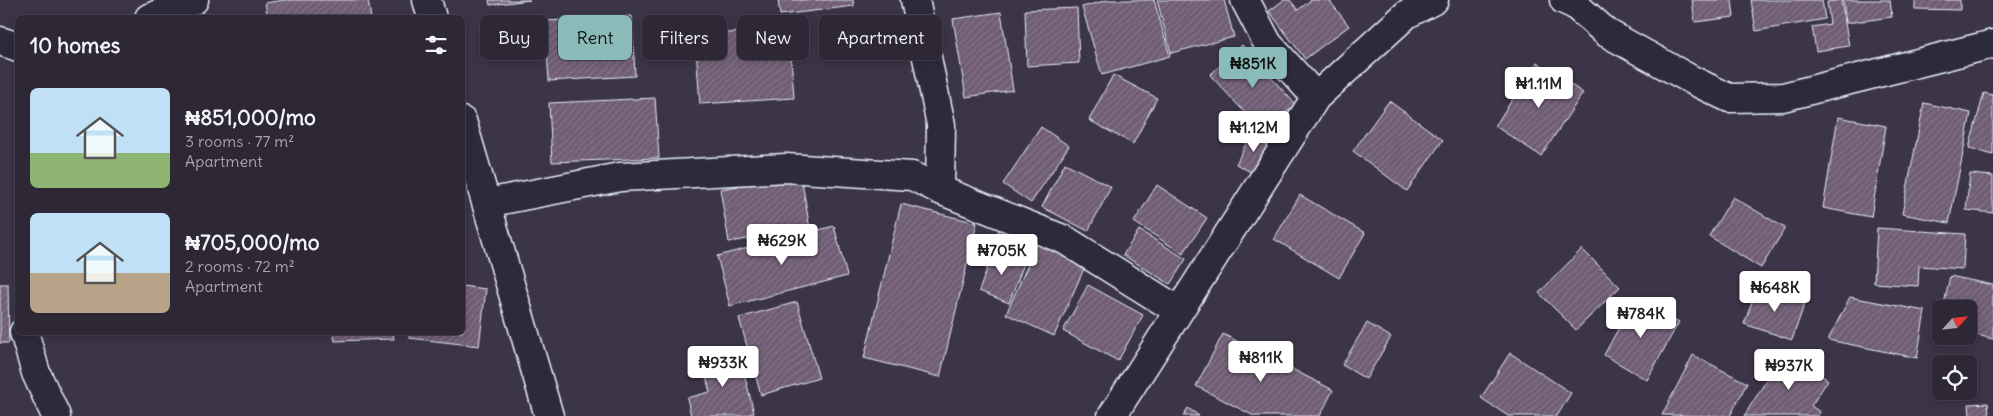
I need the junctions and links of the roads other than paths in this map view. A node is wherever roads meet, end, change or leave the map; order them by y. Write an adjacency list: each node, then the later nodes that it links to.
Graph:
1 (194, 0): 7 (street)
2 (427, 0): 8 (street)
3 (914, 0): 14 (street)
4 (1245, 0): 12 (street)
5 (1434, 0): 12 (street)
6 (1564, 0): 10 (street)
7 (156, 15)
8 (431, 15)
9 (0, 41): 11 (street)
10 (1993, 44)
11 (15, 46)
12 (1316, 97): 16 (street)
13 (465, 131): 15 (street)
14 (940, 190): 15 (street); 16 (street)
15 (487, 203): 19 (street)
16 (1179, 311): 20 (street)
17 (25, 335): 18 (street)
18 (56, 416)
19 (549, 416)
20 (1112, 416)

